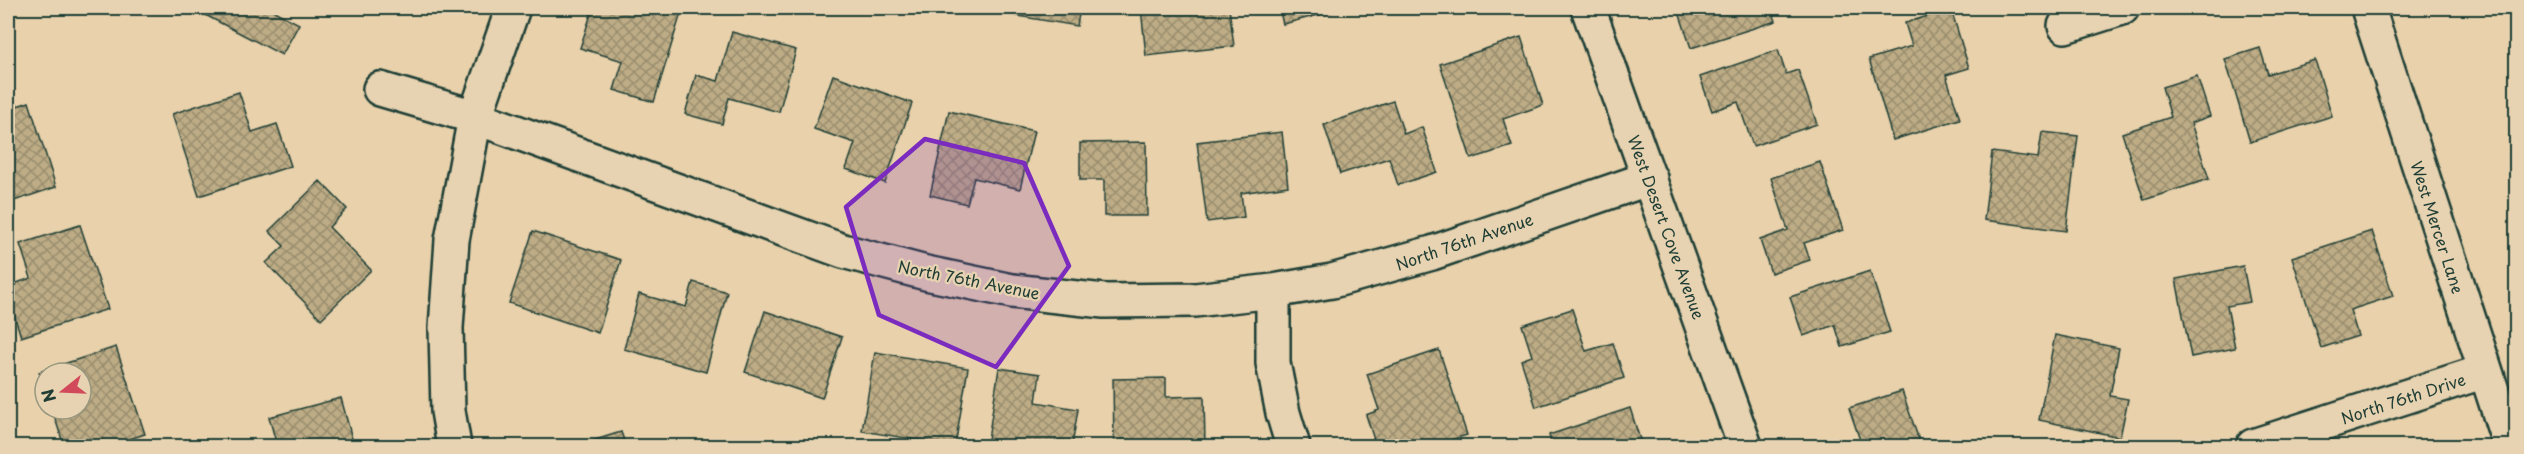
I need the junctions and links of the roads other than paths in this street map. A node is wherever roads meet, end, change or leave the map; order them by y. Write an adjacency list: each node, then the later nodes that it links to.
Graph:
1 (513, 8): 7 (street)
2 (1588, 8): 8 (street, West Desert Cove Avenue)
3 (2122, 8): 5 (street)
4 (2368, 8): 10 (street, West Mercer Lane)
5 (2065, 26)
6 (380, 89): 7 (street, North 76th Avenue)
7 (476, 117): 9 (street, North 76th Avenue); 11 (street)
8 (1650, 178): 9 (street, North 76th Avenue); 13 (street, West Desert Cove Avenue)
9 (1273, 291): 12 (street)
10 (2485, 371): 14 (street, North 76th Drive); 15 (street, West Mercer Lane)
11 (454, 447)
12 (1293, 447)
13 (1745, 447)
14 (2253, 447)
15 (2510, 447)

